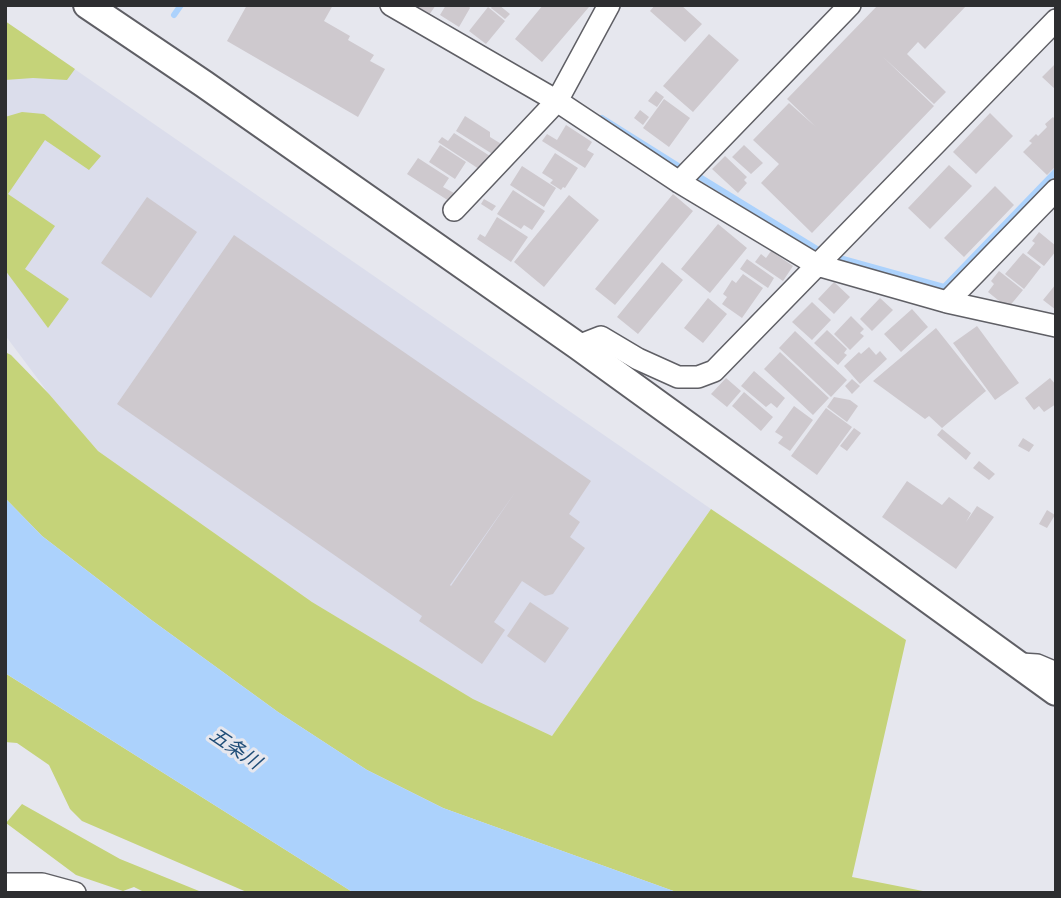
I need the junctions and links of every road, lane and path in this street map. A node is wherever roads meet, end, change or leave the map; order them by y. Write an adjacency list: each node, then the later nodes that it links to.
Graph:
1 (87, 5): 13 (street)
2 (391, 5): 6 (street)
3 (609, 5): 6 (street)
4 (850, 5): 7 (street)
5 (1056, 20): 10 (street)
6 (556, 101): 7 (street); 9 (street)
7 (678, 182): 10 (street)
8 (1056, 190): 11 (street)
9 (454, 210)
10 (817, 265): 11 (street); 13 (street)
11 (947, 302): 12 (street)
12 (1056, 327)
13 (578, 346): 14 (street)
14 (1017, 664): 15 (street); 16 (street)
15 (1056, 673)
16 (1056, 692)
17 (5, 884): 18 (street)
18 (75, 893)

